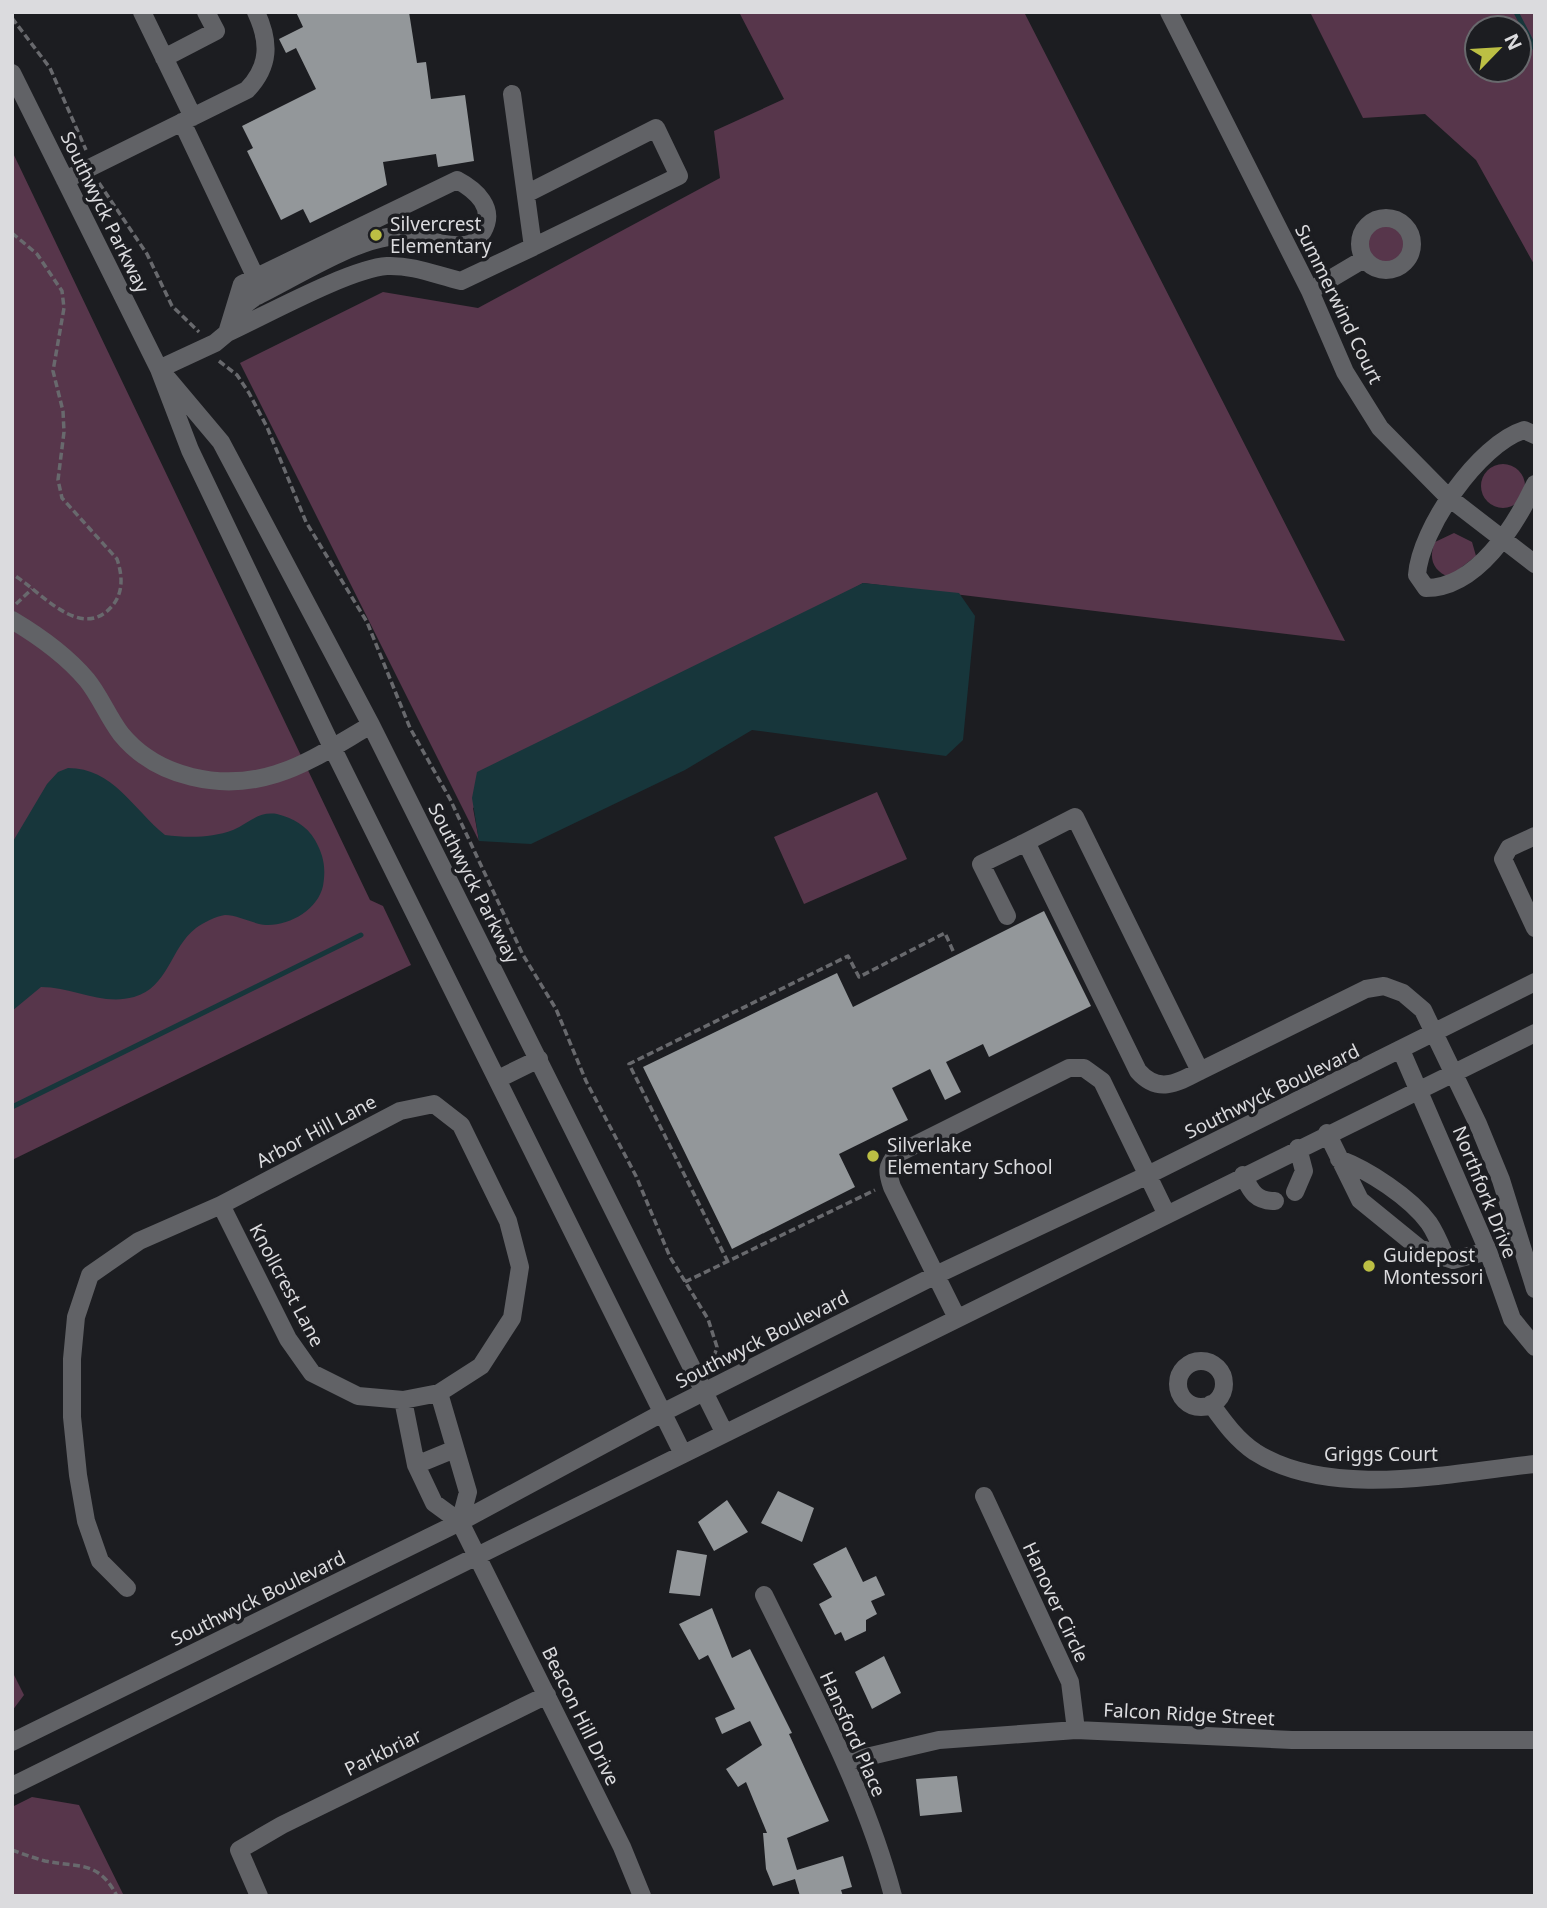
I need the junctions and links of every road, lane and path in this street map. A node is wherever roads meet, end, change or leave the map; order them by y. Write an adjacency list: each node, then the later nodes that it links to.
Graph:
1 (142, 12): 6 (street)
2 (206, 12): 6 (street)
3 (256, 12): 9 (street)
4 (1170, 12): 17 (street, Summerwind Court)
5 (12, 18): 10 (path)
6 (164, 58): 9 (street)
7 (12, 73): 11 (street, Southwyck Parkway)
8 (512, 94): 12 (street)
9 (188, 120): 10 (street); 16 (street)
10 (93, 167): 11 (street); 19 (path)
11 (65, 180): 20 (street, Southwyck Parkway)
12 (526, 194): 14 (street); 14 (street)
13 (12, 233): 27 (path)
14 (533, 247): 18 (street)
15 (1364, 259): 17 (street)
16 (256, 276): 18 (street); 18 (street)
17 (1310, 290): 23 (street, Summerwind Court)
18 (227, 334): 19 (street)
19 (206, 347): 20 (street); 59 (path)
20 (159, 369): 29 (street, Southwyck Parkway); 30 (street, Southwyck Parkway)
21 (1535, 435): 23 (street)
22 (1535, 484): 24 (street)
23 (1448, 497): 24 (street, Summerwind Court); 24 (street)
24 (1503, 541): 25 (street, Summerwind Court)
25 (1535, 564)
26 (12, 574): 27 (path)
27 (32, 589): 28 (path)
28 (14, 612): 30 (street)
29 (370, 725): 30 (street); 40 (street, Southwyck Parkway)
30 (332, 747): 43 (street, Southwyck Parkway)
31 (1535, 836): 34 (street)
32 (1027, 842): 33 (street); 41 (street); 41 (street)
33 (1007, 916)
34 (1534, 924)
35 (954, 953): 57 (path)
36 (1535, 982): 37 (street, Southwyck Boulevard)
37 (1435, 1032): 39 (street, Southwyck Boulevard); 41 (street, Northfork Drive); 42 (street, Northfork Drive)
38 (1535, 1033): 42 (street)
39 (1401, 1050): 44 (street, Northfork Drive); 48 (street, Southwyck Boulevard)
40 (539, 1059): 43 (street); 63 (street, Southwyck Parkway)
41 (1200, 1071)
42 (1455, 1073): 44 (street); 60 (street, Northfork Drive)
43 (498, 1079): 67 (street, Southwyck Parkway)
44 (1419, 1090): 45 (street); 55 (street, Northfork Drive)
45 (1327, 1133): 46 (street); 47 (street)
46 (1298, 1147): 49 (street); 51 (street)
47 (1339, 1158): 56 (street); 56 (street)
48 (1148, 1175): 50 (street); 54 (street); 58 (street, Southwyck Boulevard)
49 (1243, 1175): 52 (street); 54 (street)
50 (890, 1183): 57 (path); 58 (street)
51 (1294, 1192)
52 (1275, 1201)
53 (220, 1205): 64 (street, Arbor Hill Lane); 65 (street, Knollcrest Lane); 76 (street, Arbor Hill Lane)
54 (1166, 1213): 61 (street)
55 (1488, 1251): 56 (street); 62 (street, Northfork Drive)
56 (1446, 1258)
57 (728, 1262): 59 (path)
58 (936, 1275): 61 (street); 63 (street, Southwyck Boulevard)
59 (685, 1282): 63 (path)
60 (1535, 1289)
61 (957, 1318): 68 (street)
62 (1535, 1347)
63 (704, 1392): 67 (street, Southwyck Boulevard); 68 (street, Southwyck Parkway)
64 (439, 1393): 65 (street, Knollcrest Lane); 69 (street)
65 (403, 1400): 72 (street)
66 (1211, 1404): 71 (street, Griggs Court)
67 (664, 1412): 70 (street, Southwyck Parkway); 74 (street, Southwyck Boulevard)
68 (724, 1433): 70 (street)
69 (455, 1449): 72 (street); 74 (street)
70 (683, 1454): 75 (street)
71 (1535, 1464)
72 (416, 1465): 74 (street)
73 (984, 1496): 79 (street, Hanover Circle)
74 (460, 1522): 75 (street, Beacon Hill Drive); 81 (street, Southwyck Boulevard)
75 (477, 1557): 78 (street, Beacon Hill Drive); 83 (street)
76 (127, 1588)
77 (764, 1595): 82 (street, Hansford Place)
78 (547, 1695): 86 (street, Parkbriar); 87 (street, Beacon Hill Drive)
79 (1076, 1730): 80 (street, Falcon Ridge Street); 82 (street, Falcon Ridge Street)
80 (1535, 1740)
81 (12, 1742)
82 (845, 1762): 88 (street, Hansford Place)
83 (12, 1786)
84 (12, 1850): 85 (path)
85 (117, 1896)
86 (259, 1896)
87 (642, 1896)
88 (893, 1896)

